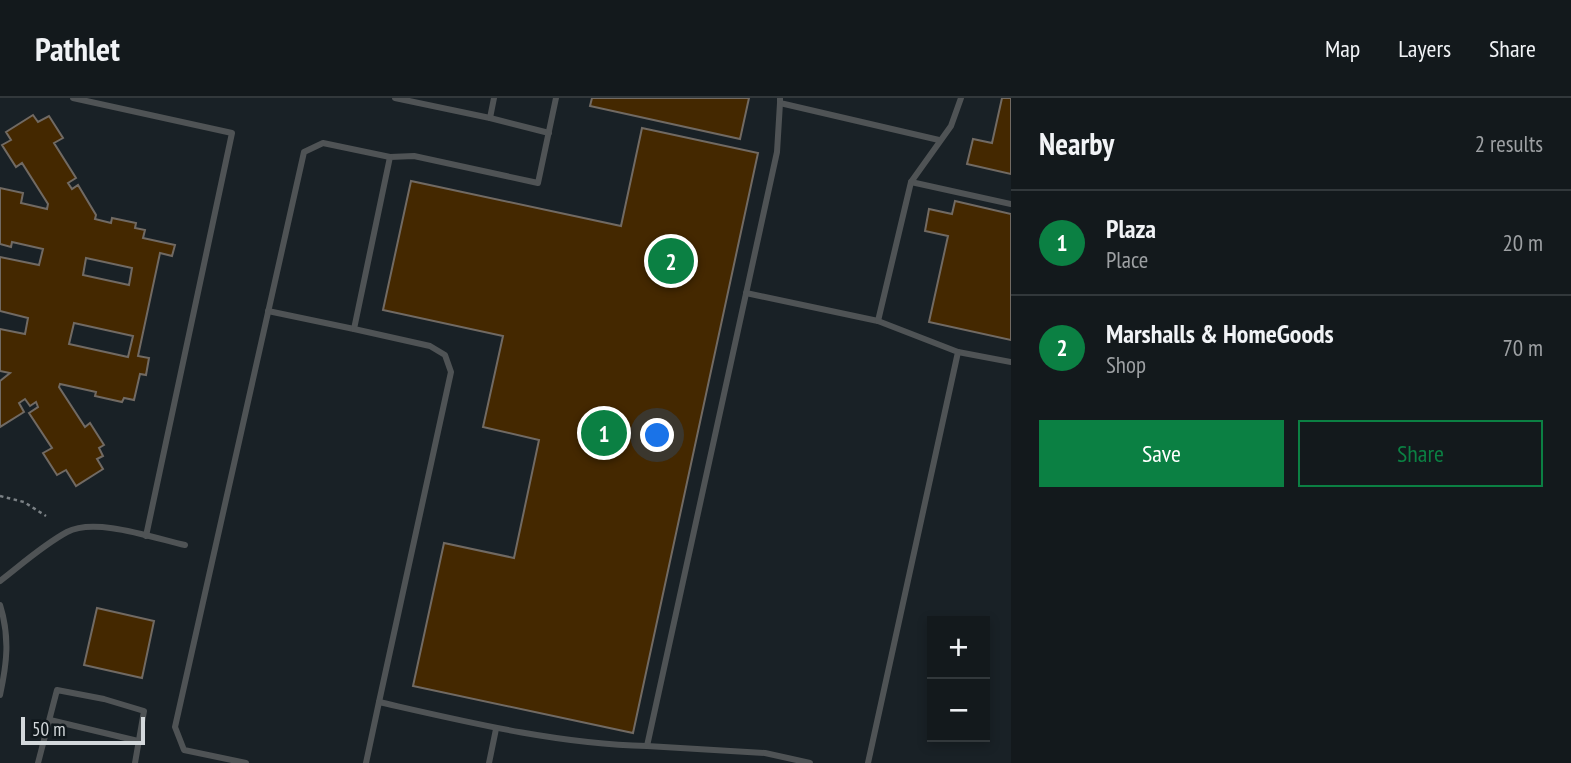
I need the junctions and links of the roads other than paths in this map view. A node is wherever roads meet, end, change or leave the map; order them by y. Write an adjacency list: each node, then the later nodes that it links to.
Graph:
1 (73, 98): 21 (lane)
2 (395, 98): 8 (lane)
3 (437, 98): 8 (lane)
4 (494, 98): 9 (lane)
5 (556, 98): 10 (lane)
6 (961, 98): 11 (lane)
7 (780, 100): 11 (lane); 15 (lane)
8 (435, 107): 9 (lane)
9 (490, 118): 10 (lane)
10 (549, 133): 12 (lane)
11 (939, 140): 13 (lane)
12 (390, 156): 16 (lane); 18 (lane)
13 (911, 183): 14 (lane); 17 (lane)
14 (1011, 204)
15 (746, 293): 17 (lane); 30 (lane)
16 (268, 312): 18 (lane); 34 (lane)
17 (878, 321): 19 (lane)
18 (354, 329): 26 (lane)
19 (958, 352): 20 (lane); 39 (lane)
20 (1011, 362)
21 (146, 536): 22 (lane); 23 (lane)
22 (185, 545)
23 (0, 581)
24 (0, 605): 25 (lane)
25 (0, 695)
26 (379, 702): 28 (lane); 35 (lane)
27 (50, 720): 29 (lane); 29 (lane); 32 (lane)
28 (496, 729): 30 (lane); 36 (lane)
29 (138, 741): 33 (lane)
30 (647, 746): 31 (lane)
31 (765, 753): 37 (lane); 38 (lane)
32 (38, 763)
33 (135, 763)
34 (246, 763)
35 (366, 763)
36 (489, 763)
37 (763, 763)
38 (810, 763)
39 (868, 763)

